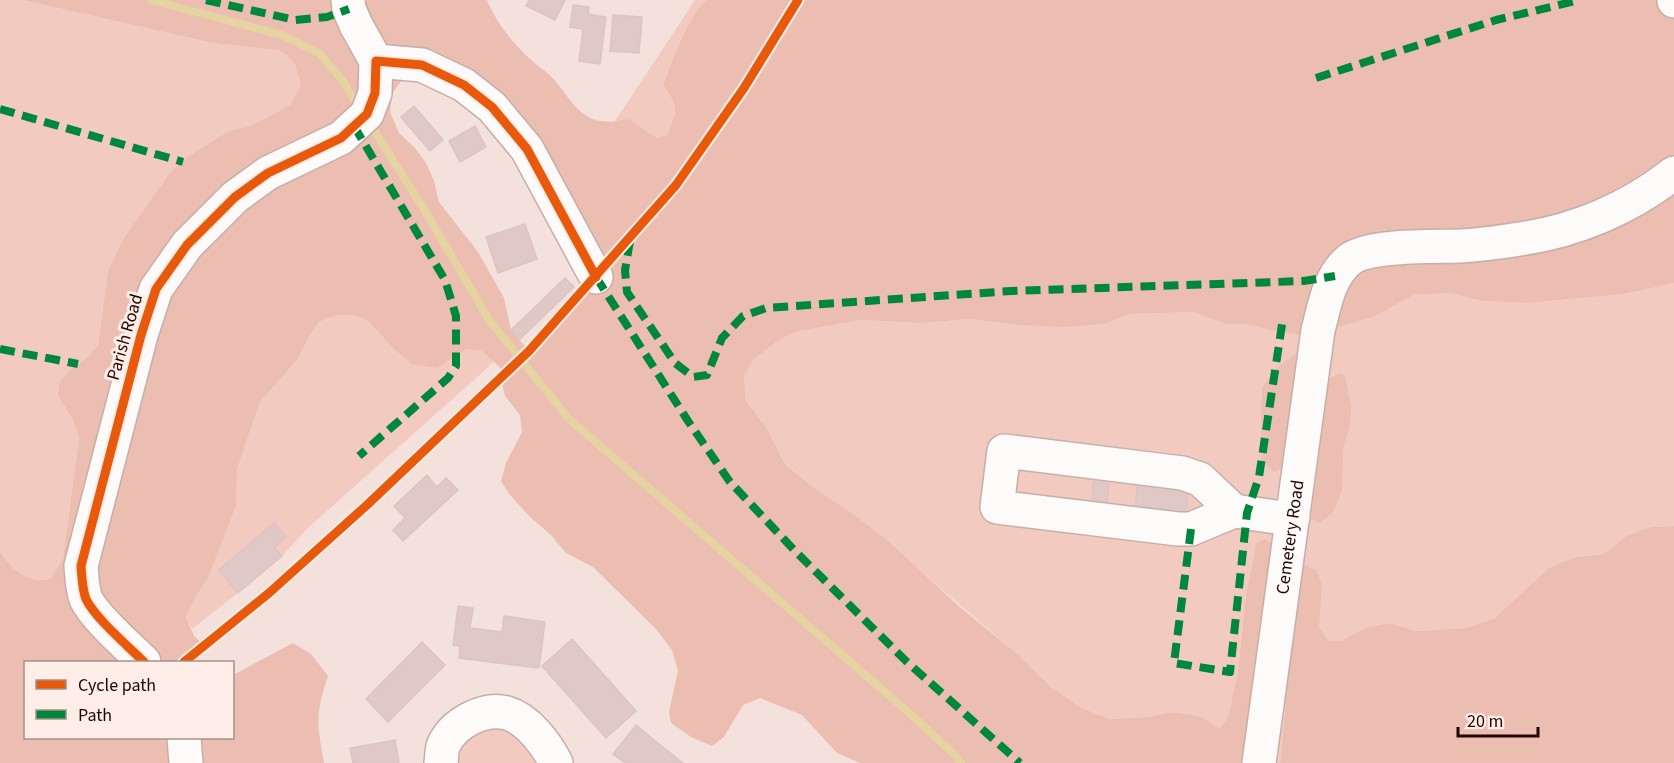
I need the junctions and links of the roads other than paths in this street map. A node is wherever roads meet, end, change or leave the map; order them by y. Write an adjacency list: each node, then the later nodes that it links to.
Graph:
1 (348, 0): 2 (street)
2 (376, 61): 4 (street); 7 (street, Parish Road)
3 (1674, 173): 6 (street, Cemetery Road)
4 (596, 277)
5 (1234, 511): 5 (street); 6 (street)
6 (1293, 517): 10 (street, Cemetery Road)
7 (142, 661)
8 (441, 763): 9 (street)
9 (556, 763)
10 (1259, 763)

